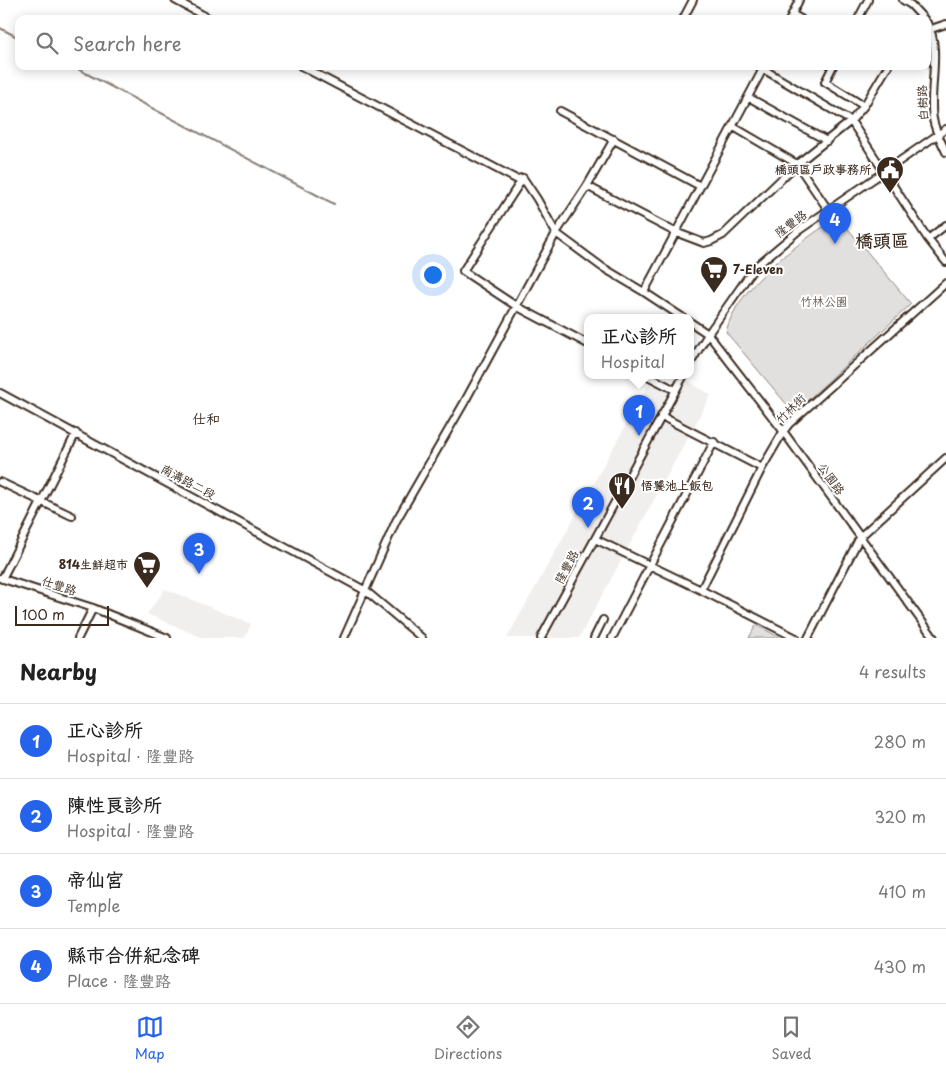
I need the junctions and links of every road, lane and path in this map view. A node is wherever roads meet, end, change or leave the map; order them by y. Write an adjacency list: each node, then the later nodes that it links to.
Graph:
1 (175, 0): 7 (street)
2 (693, 0): 8 (street)
3 (799, 0): 9 (street)
4 (868, 0): 10 (street)
5 (903, 0): 6 (street)
6 (912, 2): 11 (street)
7 (203, 15)
8 (685, 15)
9 (792, 15)
10 (860, 15)
11 (920, 15)
12 (946, 24): 13 (street)
13 (931, 26)
14 (931, 33): 26 (street, 白樹路)
15 (309, 70): 32 (street)
16 (761, 70): 20 (street)
17 (767, 70): 23 (street)
18 (831, 70): 21 (street)
19 (886, 70): 21 (street)
20 (748, 97): 24 (street); 28 (street)
21 (864, 106): 23 (street)
22 (560, 111): 27 (street)
23 (851, 121): 28 (street); 31 (street)
24 (732, 126): 30 (street); 34 (street)
25 (946, 129): 26 (street, 隆豐路)
26 (938, 135): 29 (street, 白樹路); 31 (street, 隆豐路)
27 (614, 139): 33 (street); 34 (street)
28 (827, 141): 30 (street)
29 (946, 152)
30 (797, 164): 35 (street); 37 (street)
31 (884, 173): 35 (street, 隆豐路); 39 (street)
32 (522, 178): 38 (street); 43 (street)
33 (587, 186): 37 (street); 38 (street)
34 (700, 186): 37 (street)
35 (829, 211): 46 (street, 隆豐路)
36 (946, 225): 39 (street)
37 (676, 232): 42 (street)
38 (556, 233): 42 (street); 43 (street)
39 (928, 239): 40 (street)
40 (946, 262)
41 (946, 283): 54 (street, 竹林街)
42 (644, 292): 44 (street)
43 (516, 306): 47 (street); 67 (street)
44 (677, 314)
45 (694, 325): 46 (street, 公園路)
46 (708, 334): 48 (street, 隆豐路); 54 (street, 公園路)
47 (584, 342)
48 (694, 357)
49 (654, 379): 51 (street)
50 (682, 379): 51 (street, 隆豐路)
51 (675, 390): 53 (street, 隆豐路)
52 (0, 393): 55 (street, 南溝路二段)
53 (661, 416): 56 (street); 63 (street, 隆豐路)
54 (783, 432): 58 (street, 竹林街); 62 (street, 公園路)
55 (76, 434): 60 (street); 67 (street, 南溝路二段)
56 (714, 442): 58 (street); 64 (street)
57 (946, 458): 62 (street)
58 (762, 468): 66 (street, 竹林街)
59 (0, 482): 60 (street)
60 (42, 500): 61 (street); 65 (street)
61 (72, 516)
62 (860, 537): 78 (street); 79 (street, 公園路)
63 (595, 539): 64 (street); 74 (street, 隆豐路)
64 (649, 566): 66 (street); 76 (street)
65 (1, 579): 68 (street, 仕豐路)
66 (702, 590): 77 (street)
67 (366, 591): 72 (street); 73 (street, 南溝路二段)
68 (93, 608): 70 (street); 71 (street, 仕豐路)
69 (603, 620): 75 (street)
70 (78, 638)
71 (167, 638)
72 (344, 638)
73 (422, 638)
74 (542, 638)
75 (594, 638)
76 (612, 638)
77 (796, 638)
78 (808, 638)
79 (934, 638)

